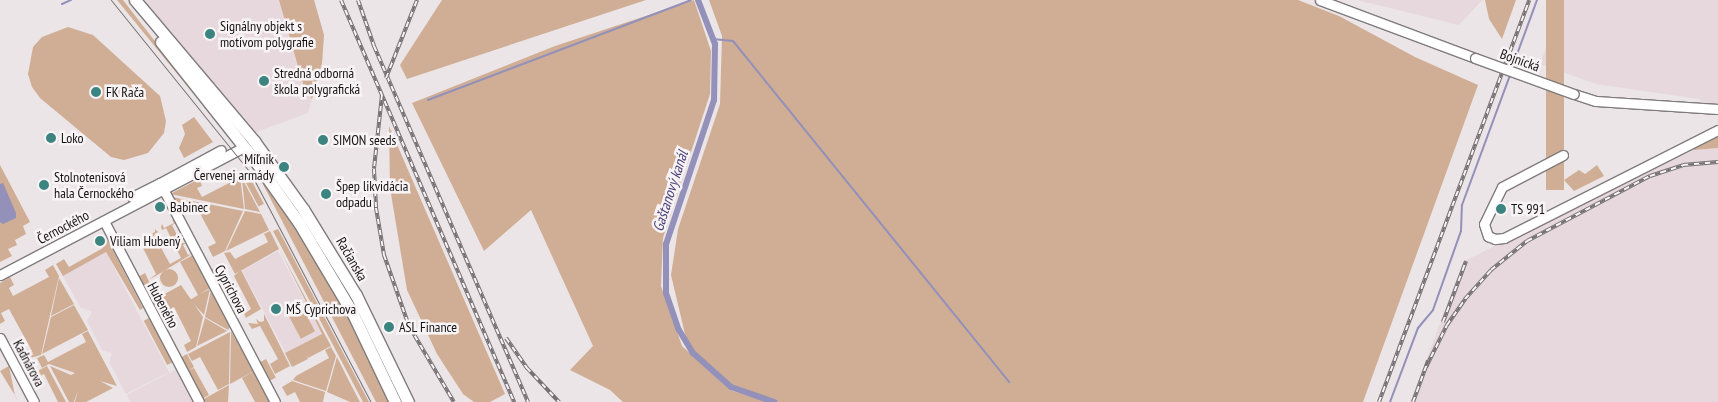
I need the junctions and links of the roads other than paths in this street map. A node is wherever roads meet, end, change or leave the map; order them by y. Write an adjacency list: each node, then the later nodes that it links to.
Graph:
1 (128, 0): 6 (main road, Račianska)
2 (135, 0): 6 (main road, Račianska)
3 (1320, 0): 4 (street, Bojnická, bridge)
4 (1718, 109)
5 (1718, 130): 8 (street)
6 (249, 144): 9 (street, Černockého); 17 (main road, Račianska); 18 (main road, Račianska)
7 (221, 150): 9 (street)
8 (1563, 155)
9 (162, 186): 10 (street); 11 (street, Černockého); 16 (street, Cyprichova)
10 (132, 197)
11 (104, 221): 12 (street, Černockého); 15 (street, Hubeného)
12 (0, 275)
13 (0, 338): 14 (street, Kadnárova)
14 (34, 402)
15 (199, 402)
16 (275, 402)
17 (396, 402)
18 (408, 402)

